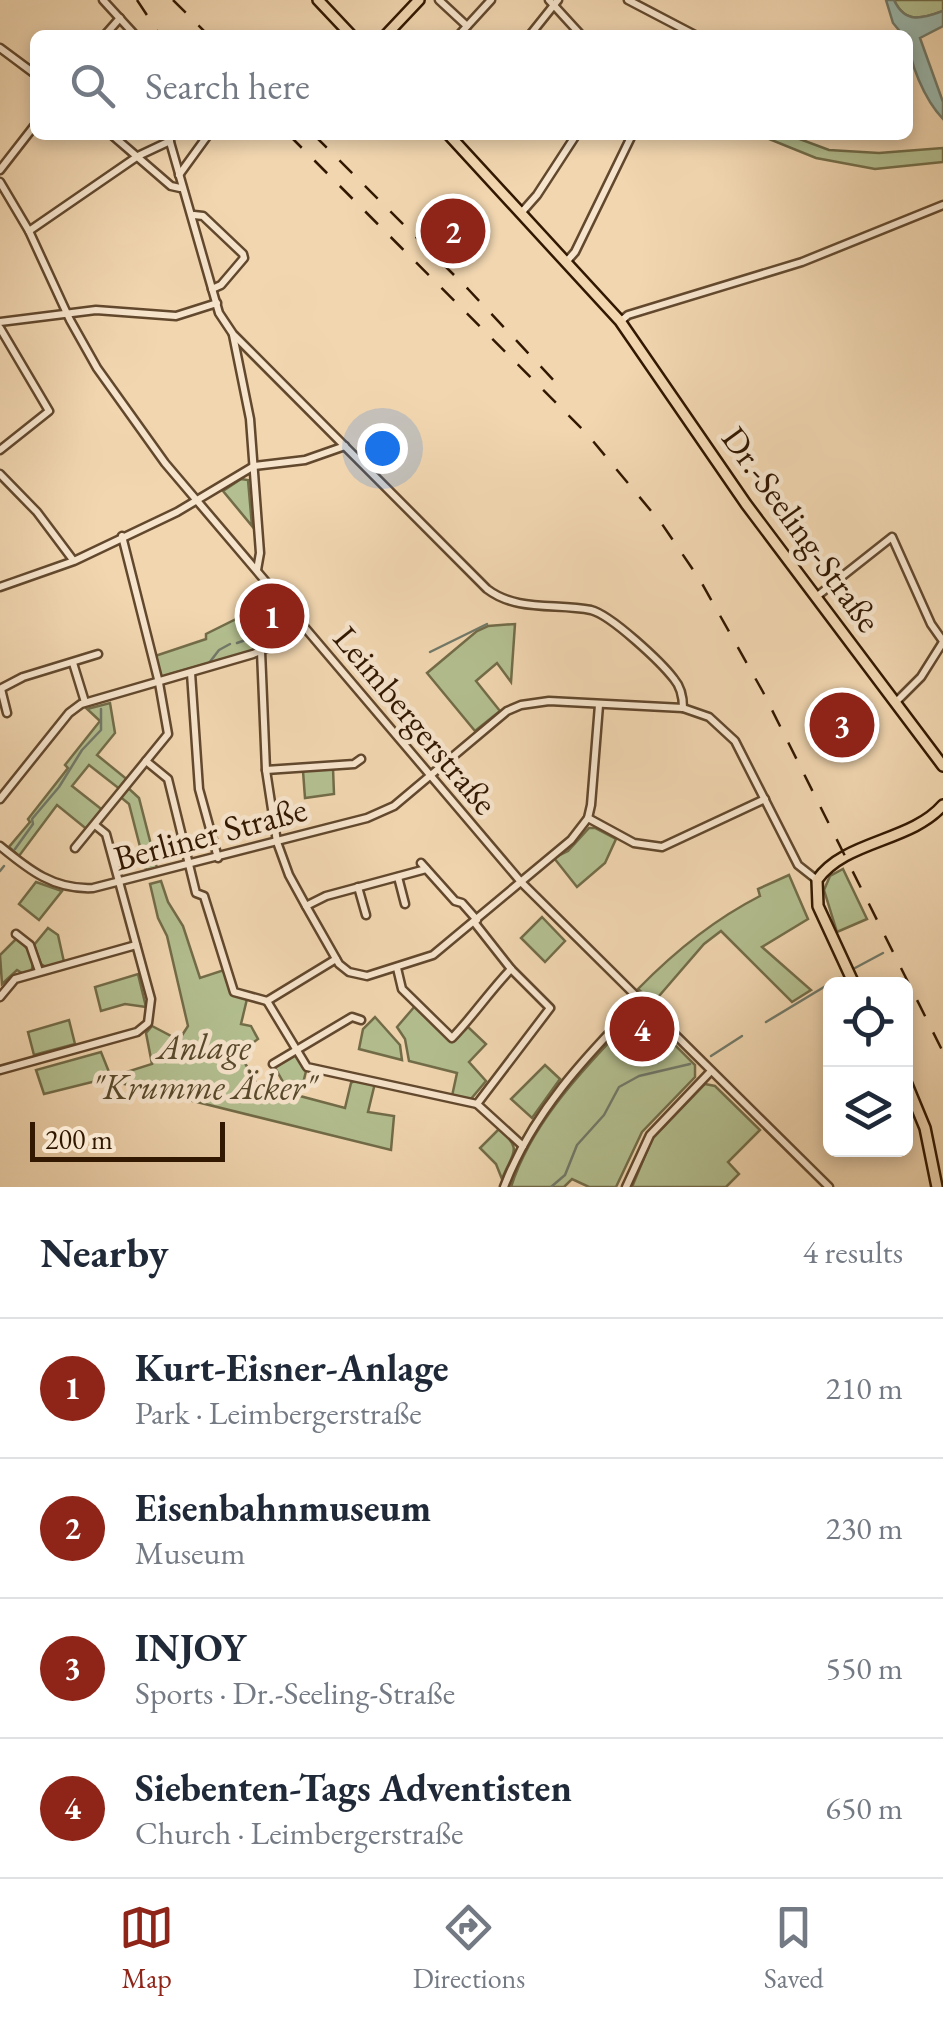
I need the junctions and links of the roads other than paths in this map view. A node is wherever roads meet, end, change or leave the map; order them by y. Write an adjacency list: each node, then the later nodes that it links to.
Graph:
1 (103, 0): 8 (street)
2 (318, 0): 12 (main road)
3 (418, 0): 13 (main road)
4 (438, 0): 9 (street)
5 (491, 0): 9 (street)
6 (628, 0): 17 (street)
7 (553, 2): 15 (street); 16 (street)
8 (120, 18): 10 (street); 11 (street)
9 (467, 26): 14 (street)
10 (109, 30)
11 (131, 30)
12 (347, 30)
13 (391, 30)
14 (463, 30)
15 (533, 30)
16 (577, 30)
17 (686, 30)
18 (0, 48): 19 (street)
19 (30, 70)
20 (30, 131): 29 (street)
21 (118, 140): 28 (street)
22 (166, 140): 28 (street)
23 (169, 140): 30 (street)
24 (204, 140): 30 (street)
25 (456, 140): 34 (main road, Dr.-Seeling-Straße)
26 (573, 140): 34 (street)
27 (630, 140): 37 (street)
28 (138, 156): 32 (street); 36 (street)
29 (0, 170)
30 (178, 175): 32 (street)
31 (0, 182): 36 (street, Leimbergerstraße)
32 (182, 189): 35 (street)
33 (943, 206): 41 (street)
34 (522, 212): 37 (main road, Dr.-Seeling-Straße)
35 (194, 215): 38 (street); 38 (street)
36 (29, 231): 40 (street, Leimbergerstraße)
37 (566, 261): 41 (main road, Dr.-Seeling-Straße)
38 (212, 289): 39 (street)
39 (216, 303): 40 (street); 43 (street)
40 (66, 312): 42 (street); 48 (street, Leimbergerstraße)
41 (620, 322): 53 (main road, Dr.-Seeling-Straße)
42 (0, 325): 45 (street)
43 (234, 334): 44 (street); 46 (street)
44 (345, 446): 46 (street); 65 (street)
45 (0, 450)
46 (254, 466): 48 (street); 51 (street)
47 (0, 474): 50 (street)
48 (196, 500): 49 (street); 51 (street, Leimbergerstraße)
49 (122, 536): 50 (street); 60 (street)
50 (74, 561): 52 (street)
51 (256, 570): 54 (street, Leimbergerstraße)
52 (0, 587)
53 (816, 597): 55 (street); 63 (main road, Dr.-Seeling-Straße)
54 (299, 621): 56 (street); 71 (street, Leimbergerstraße)
55 (943, 641): 63 (street)
56 (261, 651): 59 (street); 70 (street)
57 (98, 654): 58 (street)
58 (73, 663): 61 (street); 62 (street)
59 (191, 673): 60 (street); 82 (street)
60 (159, 683): 62 (street); 68 (street)
61 (0, 689): 66 (street)
62 (85, 702): 73 (street)
63 (896, 702): 69 (main road, Dr.-Seeling-Straße)
64 (599, 704): 65 (street, Berliner Straße); 71 (street, Berliner Straße); 77 (street)
65 (682, 708): 74 (street)
66 (7, 714)
67 (361, 758): 70 (street)
68 (146, 761): 78 (street); 83 (street)
69 (942, 763)
70 (266, 770): 79 (street)
71 (429, 776): 79 (street, Berliner Straße); 86 (street, Leimbergerstraße)
72 (0, 778): 73 (street)
73 (10, 787): 75 (street)
74 (765, 799): 77 (street); 85 (street)
75 (0, 800)
76 (943, 805): 85 (main road)
77 (588, 818): 86 (street)
78 (94, 825): 81 (street); 87 (street)
79 (278, 842): 82 (street, Berliner Straße); 90 (street)
80 (0, 846): 87 (street, Berliner Straße)
81 (75, 848)
82 (218, 858): 83 (street, Berliner Straße)
83 (189, 865): 87 (street, Berliner Straße); 103 (street)
84 (398, 876): 88 (street); 89 (street); 92 (street)
85 (817, 880): 99 (main road)
86 (522, 882): 92 (street); 102 (street, Leimbergerstraße)
87 (119, 883): 94 (street)
88 (358, 887): 90 (street); 91 (street)
89 (405, 904)
90 (306, 906): 95 (street)
91 (366, 915)
92 (476, 921): 96 (street); 97 (street)
93 (16, 934): 98 (street)
94 (136, 945): 98 (street); 107 (street)
95 (336, 958): 96 (street); 103 (street)
96 (397, 968): 97 (street)
97 (512, 969): 110 (street)
98 (39, 971): 100 (street)
99 (851, 977)
100 (3, 987): 101 (street)
101 (0, 997)
102 (640, 1000): 108 (street, Leimbergerstraße); 111 (street)
103 (267, 1001): 105 (street)
104 (362, 1020): 105 (street)
105 (297, 1050): 106 (street); 110 (street)
106 (273, 1064)
107 (0, 1070)
108 (710, 1070): 113 (street); 114 (street, Leimbergerstraße)
109 (913, 1099): 115 (main road)
110 (477, 1104): 111 (street)
111 (523, 1146): 112 (street)
112 (504, 1187)
113 (626, 1187)
114 (828, 1187)
115 (937, 1187)

